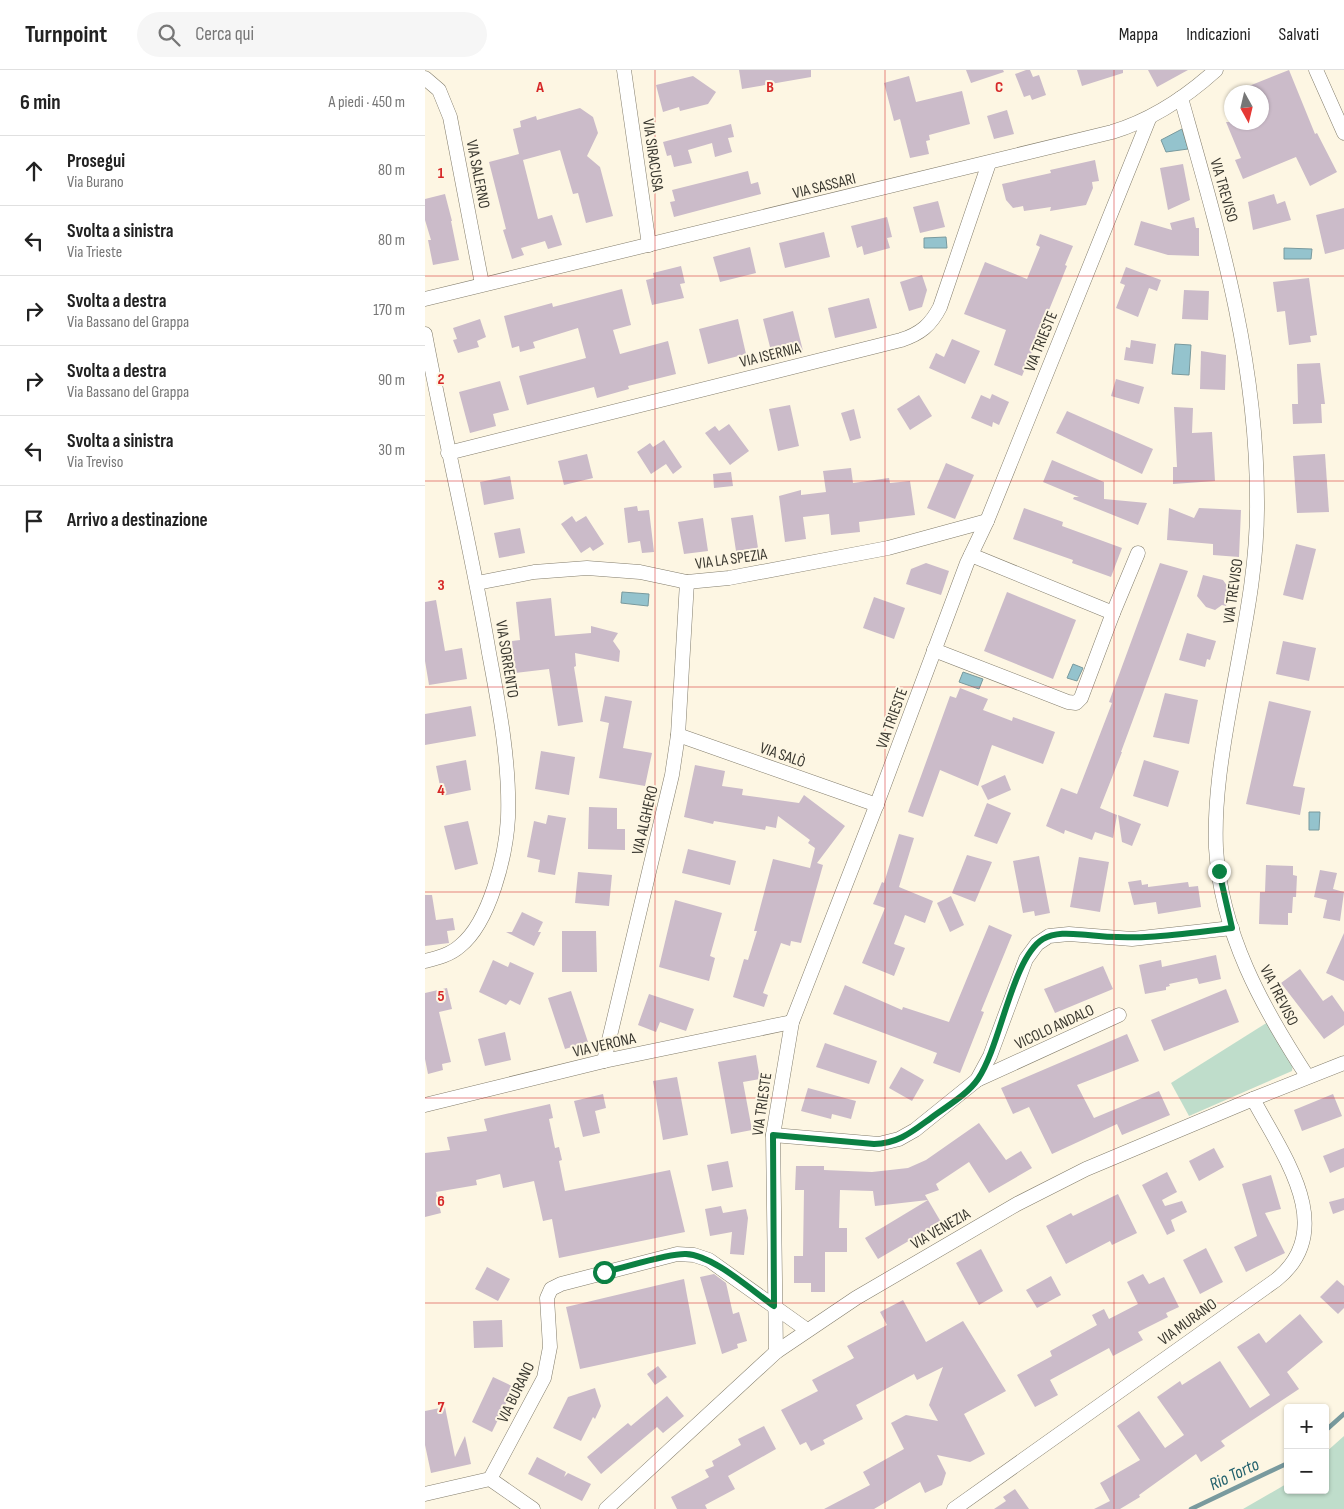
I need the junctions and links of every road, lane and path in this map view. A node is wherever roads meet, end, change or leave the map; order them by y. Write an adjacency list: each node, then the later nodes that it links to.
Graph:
1 (624, 70): 9 (street, VIA SIRACUSA)
2 (1215, 70): 5 (street, VIA SASSARI)
3 (1317, 70): 7 (street)
4 (425, 78): 10 (street, VIA SALERNO)
5 (1181, 98): 6 (street, VIA SASSARI); 23 (street, VIA TREVISO)
6 (1149, 119): 8 (street, VIA SASSARI); 14 (street, VIA TRIESTE)
7 (1344, 133)
8 (989, 163): 9 (street, VIA SASSARI); 13 (street, VIA ISERNIA)
9 (649, 245): 10 (street, VIA SASSARI)
10 (482, 284): 11 (street, VIA SASSARI)
11 (425, 299)
12 (425, 334): 13 (street, VIA SORRENTO)
13 (448, 453): 18 (street, VIA SORRENTO)
14 (987, 521): 16 (street, VIA TRIESTE); 17 (street, VIA LA SPEZIA)
15 (1138, 552): 19 (street)
16 (971, 555): 19 (street); 20 (street, VIA TRIESTE)
17 (687, 582): 18 (street, VIA LA SPEZIA); 21 (street, VIA ALGHERO)
18 (477, 583): 24 (street, VIA SORRENTO)
19 (1113, 613): 20 (street)
20 (934, 650): 22 (street, VIA TRIESTE)
21 (678, 736): 22 (street, VIA SALÒ); 27 (street, VIA ALGHERO)
22 (877, 805): 26 (street, VIA TRIESTE)
23 (1232, 928): 29 (street, VIA TREVISO); 30 (street)
24 (425, 961)
25 (1119, 1015): 30 (street, VICOLO ANDALO)
26 (792, 1022): 27 (street, VIA VERONA); 33 (street, VIA TRIESTE)
27 (604, 1061): 32 (street, VIA VERONA)
28 (1344, 1064): 29 (street, VIA VENEZIA)
29 (1307, 1076): 31 (street, VIA VENEZIA)
30 (977, 1080): 33 (street)
31 (1253, 1098): 35 (street, VIA VENEZIA); 41 (street, VIA MURANO)
32 (425, 1105)
33 (773, 1135): 34 (street, VIA TRIESTE)
34 (774, 1306): 35 (street, VIA BURANO); 36 (street, VIA TRIESTE); 37 (street, VIA BURANO)
35 (807, 1330): 36 (street, VIA VENEZIA)
36 (776, 1352): 40 (street, VIA VENEZIA)
37 (490, 1479): 38 (street); 39 (street)
38 (425, 1494)
39 (533, 1509)
40 (607, 1509)
41 (954, 1509)

